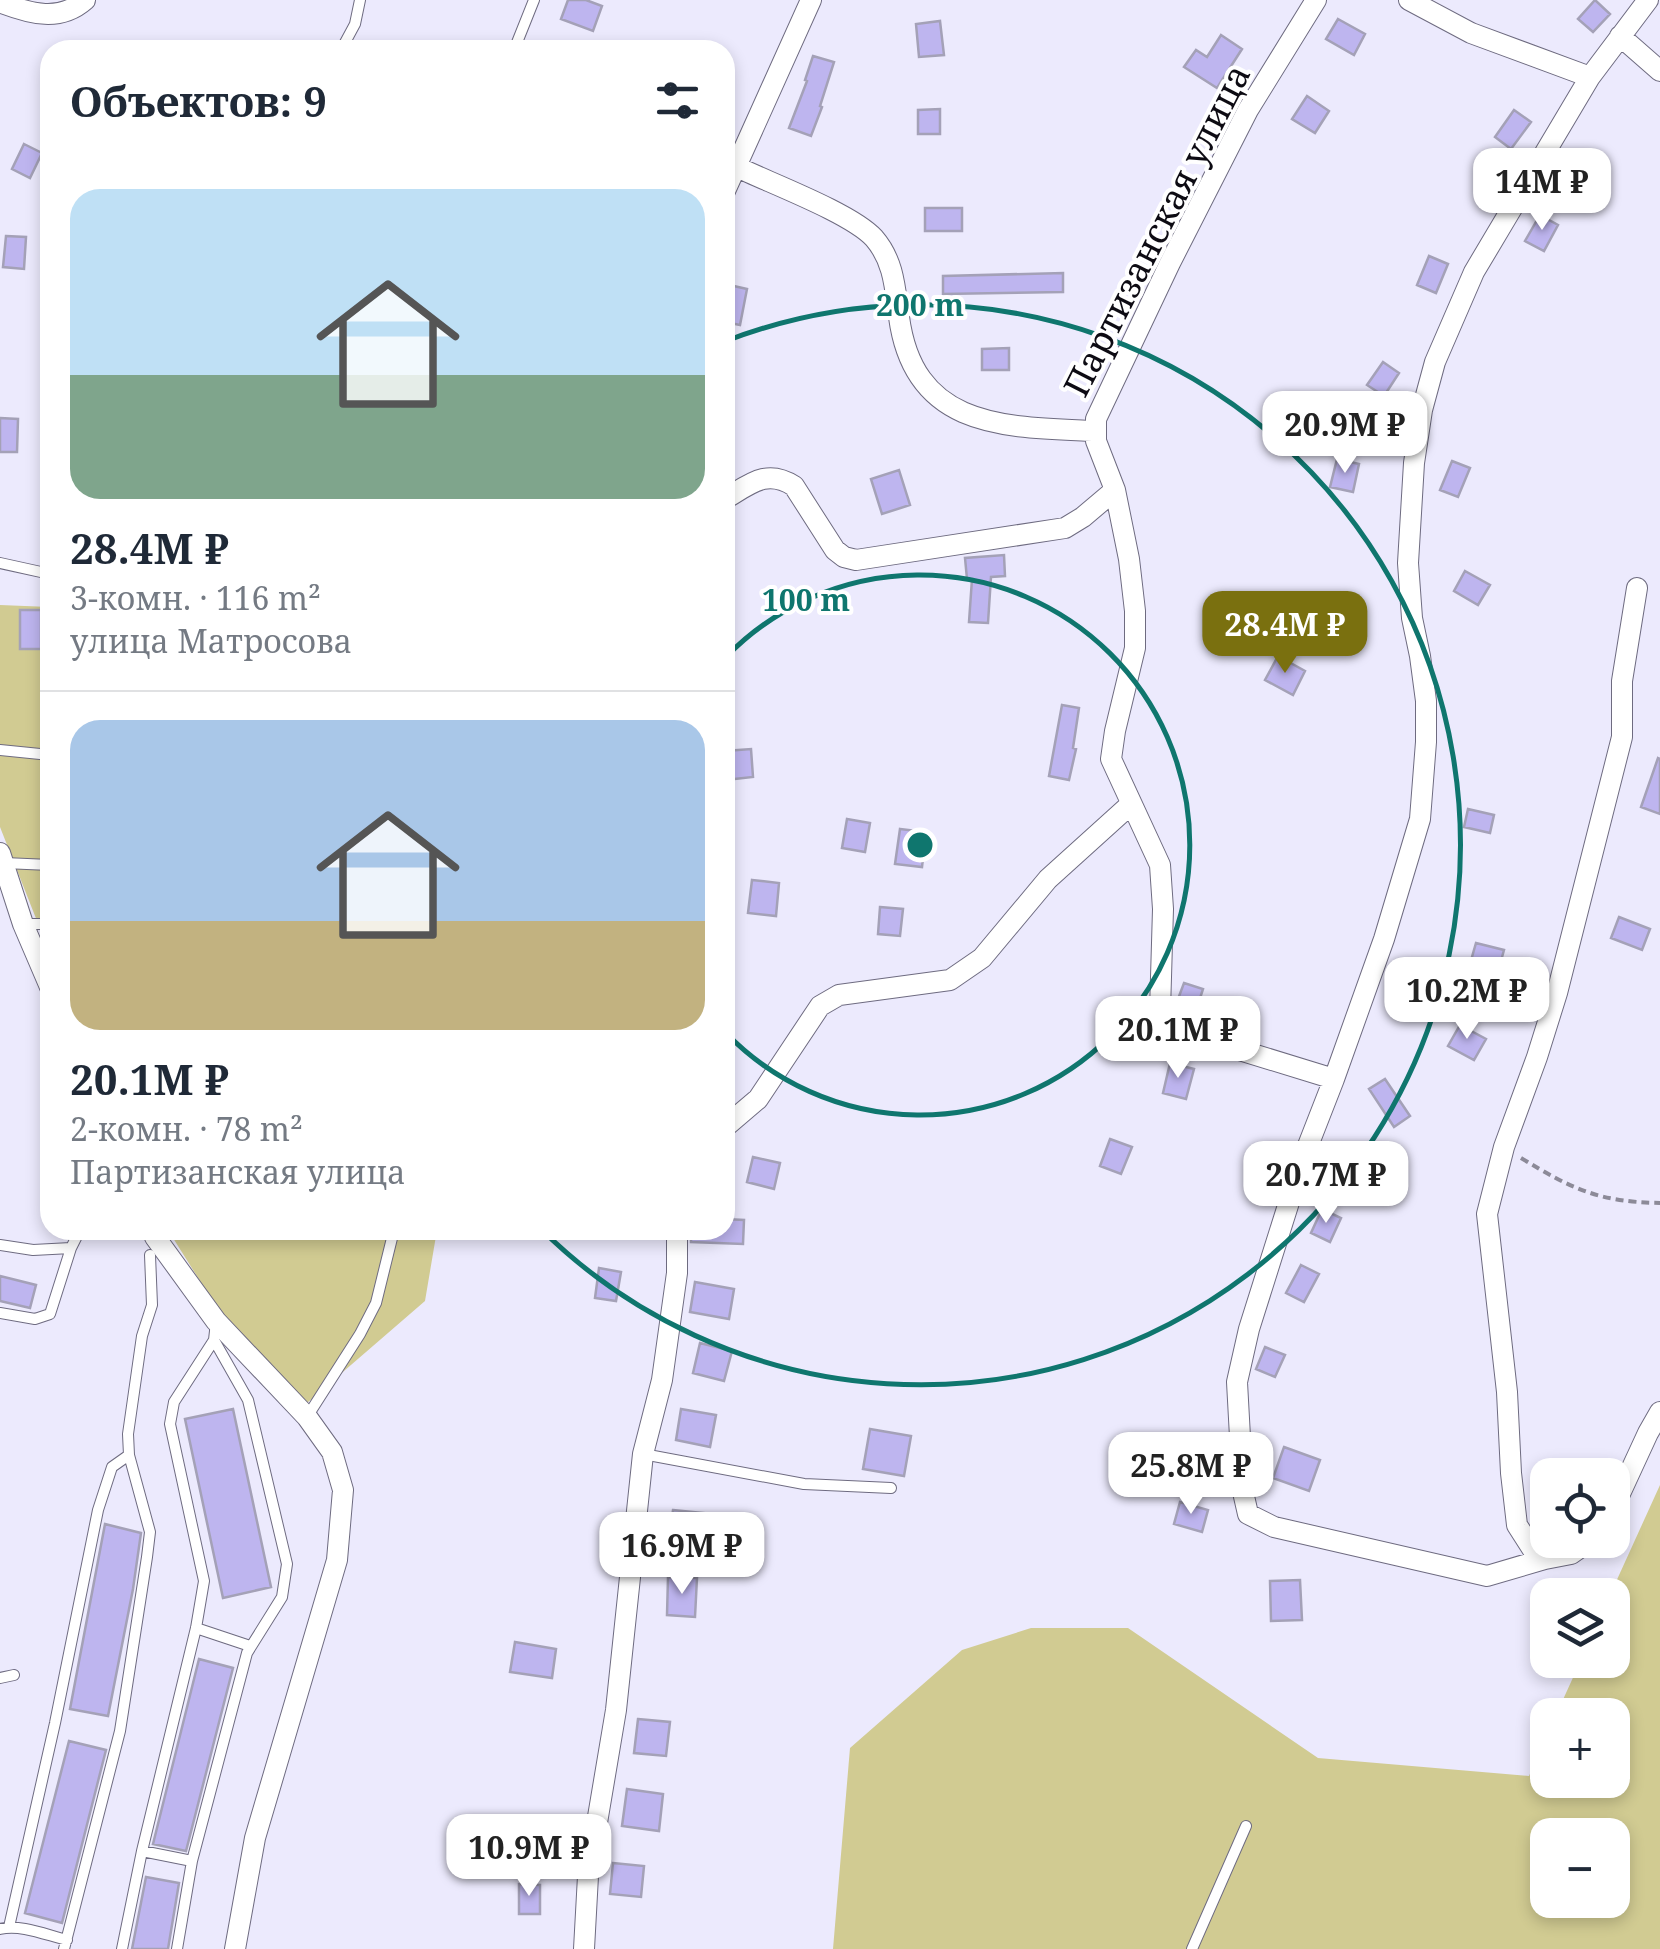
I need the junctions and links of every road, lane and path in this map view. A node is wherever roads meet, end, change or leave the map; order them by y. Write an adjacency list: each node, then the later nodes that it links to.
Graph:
1 (85, 0): 8 (street)
2 (360, 0): 10 (lane)
3 (534, 0): 11 (lane)
4 (811, 0): 14 (street)
5 (1316, 0): 16 (street, Партизанская улица)
6 (1409, 0): 13 (street)
7 (1648, 0): 9 (street)
8 (2, 5)
9 (1620, 36): 12 (street); 13 (street)
10 (346, 40)
11 (518, 40)
12 (1660, 71)
13 (1590, 76): 30 (street)
14 (737, 168): 15 (street); 16 (street)
15 (735, 172)
16 (1094, 431): 17 (street, Партизанская улица)
17 (1115, 490): 18 (street); 24 (street, Партизанская улица)
18 (735, 494)
19 (0, 564): 20 (lane)
20 (40, 572)
21 (1637, 588): 32 (street)
22 (0, 750): 23 (lane)
23 (40, 754)
24 (1131, 804): 30 (street, Партизанская улица); 31 (street)
25 (2, 858): 26 (lane); 27 (street)
26 (40, 864)
27 (24, 924): 28 (lane); 29 (street)
28 (40, 924)
29 (40, 962)
30 (1334, 1079): 50 (street)
31 (735, 1119)
32 (1504, 1147): 33 (path); 50 (street)
33 (1660, 1204)
34 (75, 1240): 39 (lane)
35 (157, 1240): 42 (street)
36 (392, 1240): 44 (lane)
37 (677, 1240): 45 (street)
38 (0, 1245): 39 (lane)
39 (71, 1248): 41 (lane)
40 (150, 1255): 46 (lane)
41 (0, 1313)
42 (215, 1331): 44 (street); 51 (lane); 52 (lane)
43 (1660, 1412): 47 (street)
44 (307, 1418): 62 (street)
45 (643, 1454): 48 (lane); 63 (street)
46 (130, 1455): 58 (lane); 59 (lane)
47 (1630, 1472)
48 (891, 1488)
49 (1549, 1558): 50 (street)
50 (1544, 1559)
51 (196, 1628): 52 (lane); 56 (lane)
52 (250, 1646): 57 (lane)
53 (14, 1675): 54 (lane)
54 (0, 1678)
55 (1246, 1826): 64 (lane)
56 (142, 1851): 57 (lane); 60 (lane)
57 (192, 1861): 61 (lane)
58 (4, 1928): 59 (lane)
59 (66, 1945)
60 (122, 1949)
61 (177, 1949)
62 (235, 1949)
63 (584, 1949)
64 (1192, 1949)

